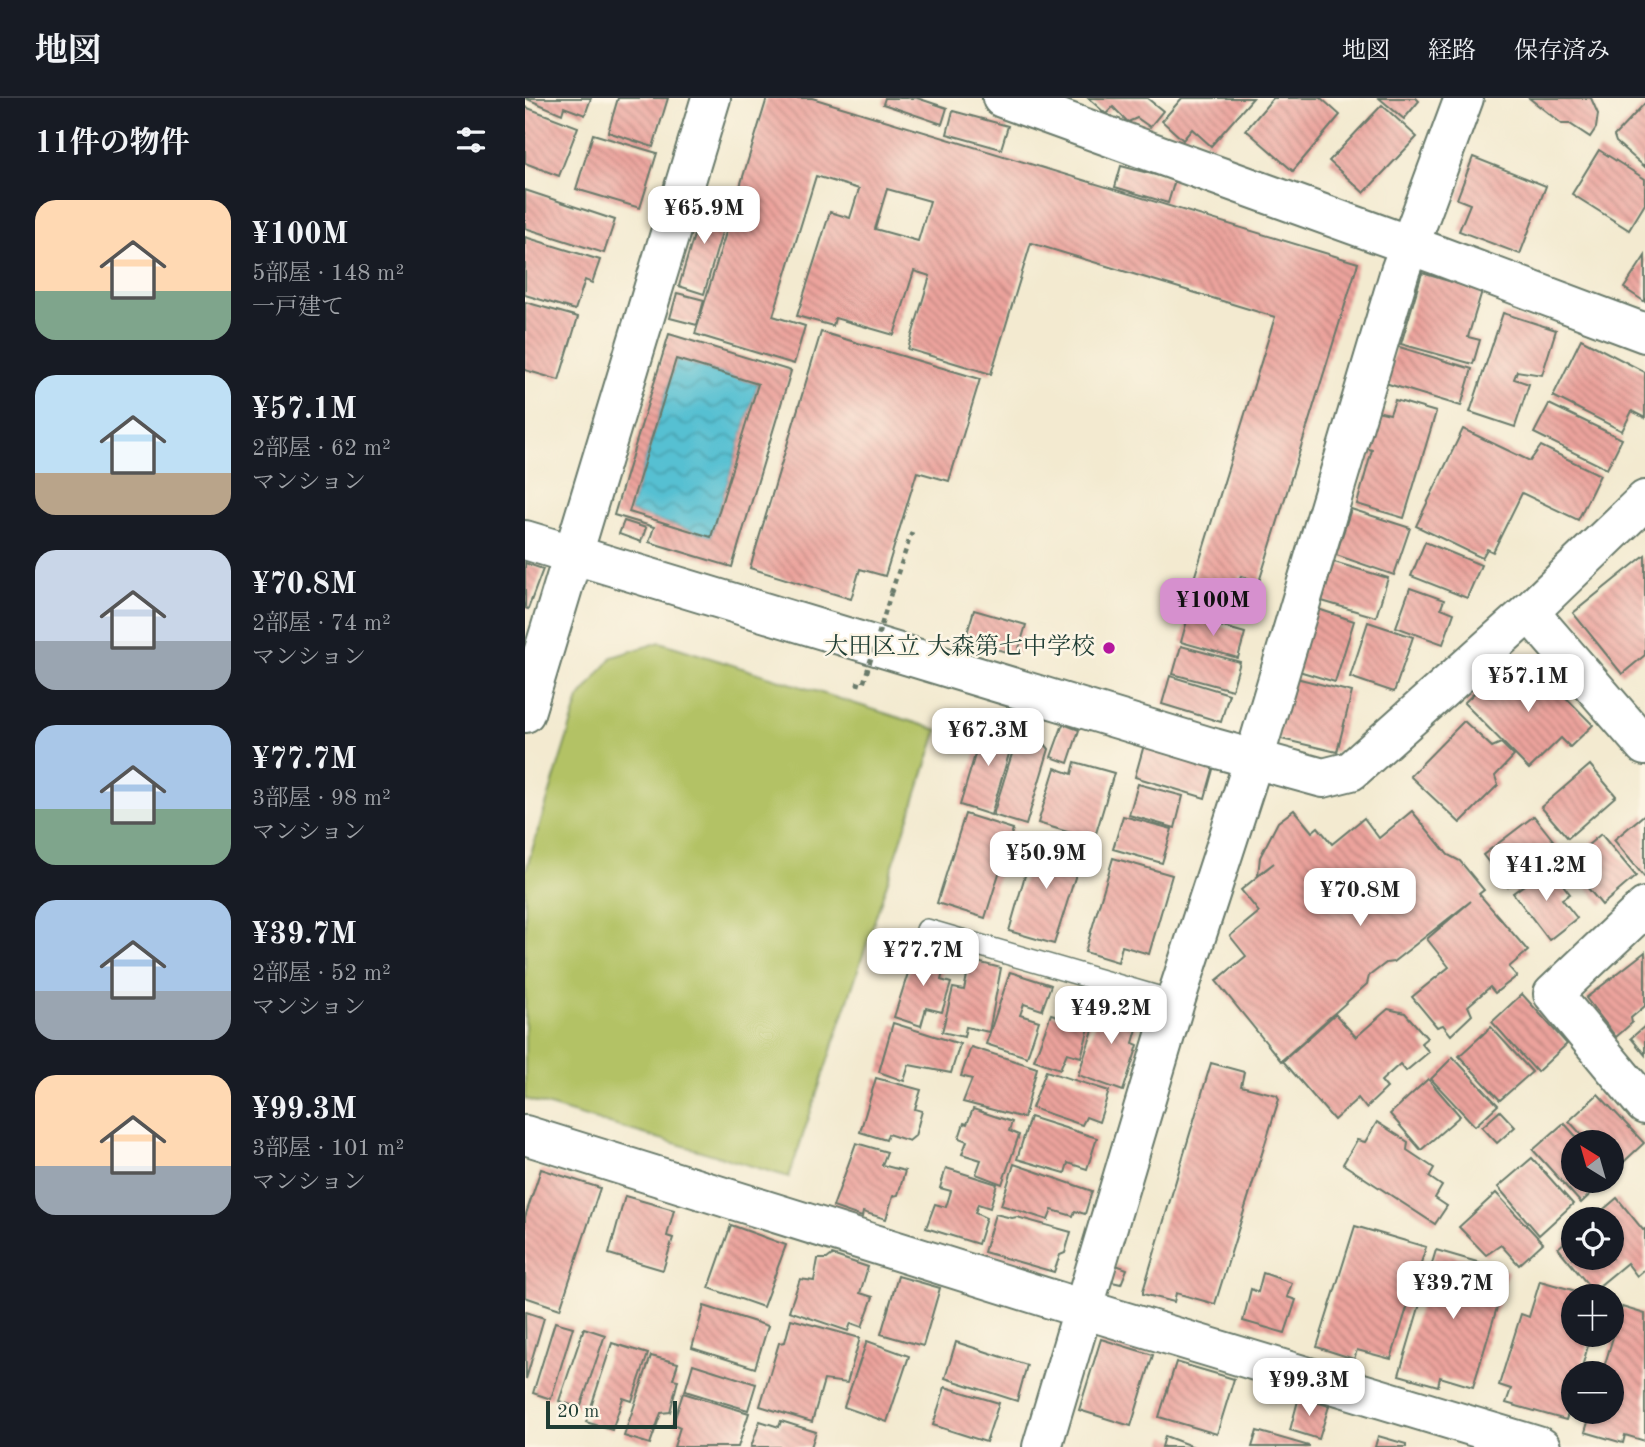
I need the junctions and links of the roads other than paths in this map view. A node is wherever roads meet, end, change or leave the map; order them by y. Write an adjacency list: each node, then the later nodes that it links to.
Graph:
1 (711, 98): 9 (street)
2 (1002, 98): 4 (street)
3 (1464, 98): 5 (street)
4 (1054, 106): 5 (street)
5 (1408, 244): 6 (street); 13 (street)
6 (1645, 333)
7 (1645, 500): 10 (street)
8 (525, 540): 9 (street)
9 (573, 554): 11 (street); 13 (street)
10 (1529, 612): 12 (street); 13 (street)
11 (525, 713)
12 (1645, 746)
13 (1254, 760): 16 (street)
14 (1645, 907): 17 (street)
15 (927, 930): 16 (lane)
16 (1175, 1002): 19 (street)
17 (1645, 1105)
18 (525, 1135): 19 (street)
19 (1083, 1309): 20 (street); 21 (street)
20 (1042, 1447)
21 (1541, 1447)

